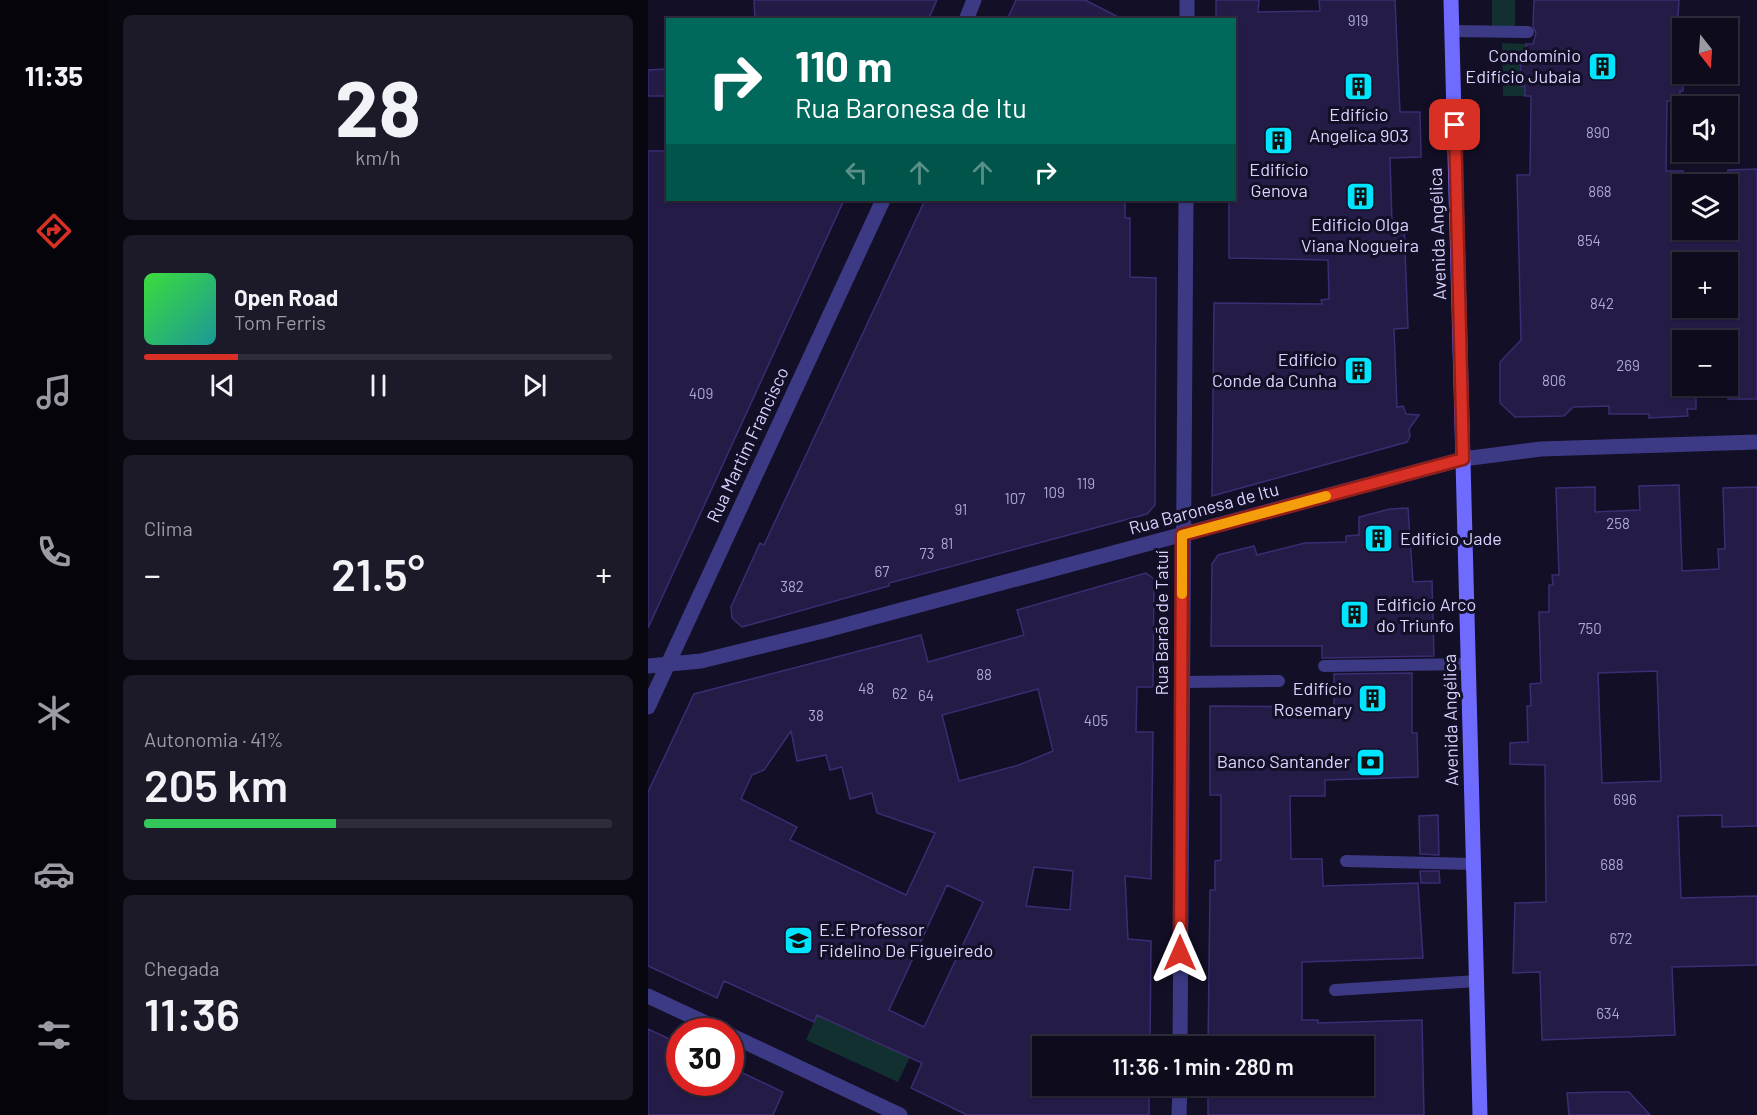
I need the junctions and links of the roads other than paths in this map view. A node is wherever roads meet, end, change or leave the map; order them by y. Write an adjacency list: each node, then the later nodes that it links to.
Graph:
1 (974, 0): 4 (street)
2 (1187, 0): 5 (street)
3 (1451, 0): 6 (main road, Avenida Angélica)
4 (967, 18)
5 (1187, 18)
6 (1452, 31): 7 (lane); 11 (main road, Avenida Angélica)
7 (1528, 32)
8 (883, 201): 14 (street, Rua Martim Francisco)
9 (1186, 201): 12 (street, Rua Barão de Tatuí)
10 (1757, 442): 11 (street, Rua Baronesa de Itu)
11 (1463, 459): 12 (street, Rua Baronesa de Itu); 13 (main road, Avenida Angélica)
12 (1182, 535): 14 (street, Rua Baronesa de Itu); 18 (street, Rua Barão de Tatuí)
13 (1469, 664): 16 (lane); 21 (main road, Avenida Angélica)
14 (668, 665): 15 (street, Rua Baronesa de Itu); 19 (street, Rua Martim Francisco)
15 (648, 666)
16 (1324, 666)
17 (1279, 681): 18 (lane)
18 (1182, 682): 26 (street, Rua Barão de Tatuí)
19 (648, 707)
20 (1346, 861): 21 (lane)
21 (1474, 864): 22 (main road, Avenida Angélica)
22 (1477, 981): 23 (lane); 31 (main road, Avenida Angélica)
23 (1335, 990)
24 (648, 996): 25 (street)
25 (695, 1018)
26 (1180, 1036)
27 (744, 1042): 29 (street)
28 (1180, 1096): 30 (street)
29 (900, 1115)
30 (1179, 1115)
31 (1480, 1115)

